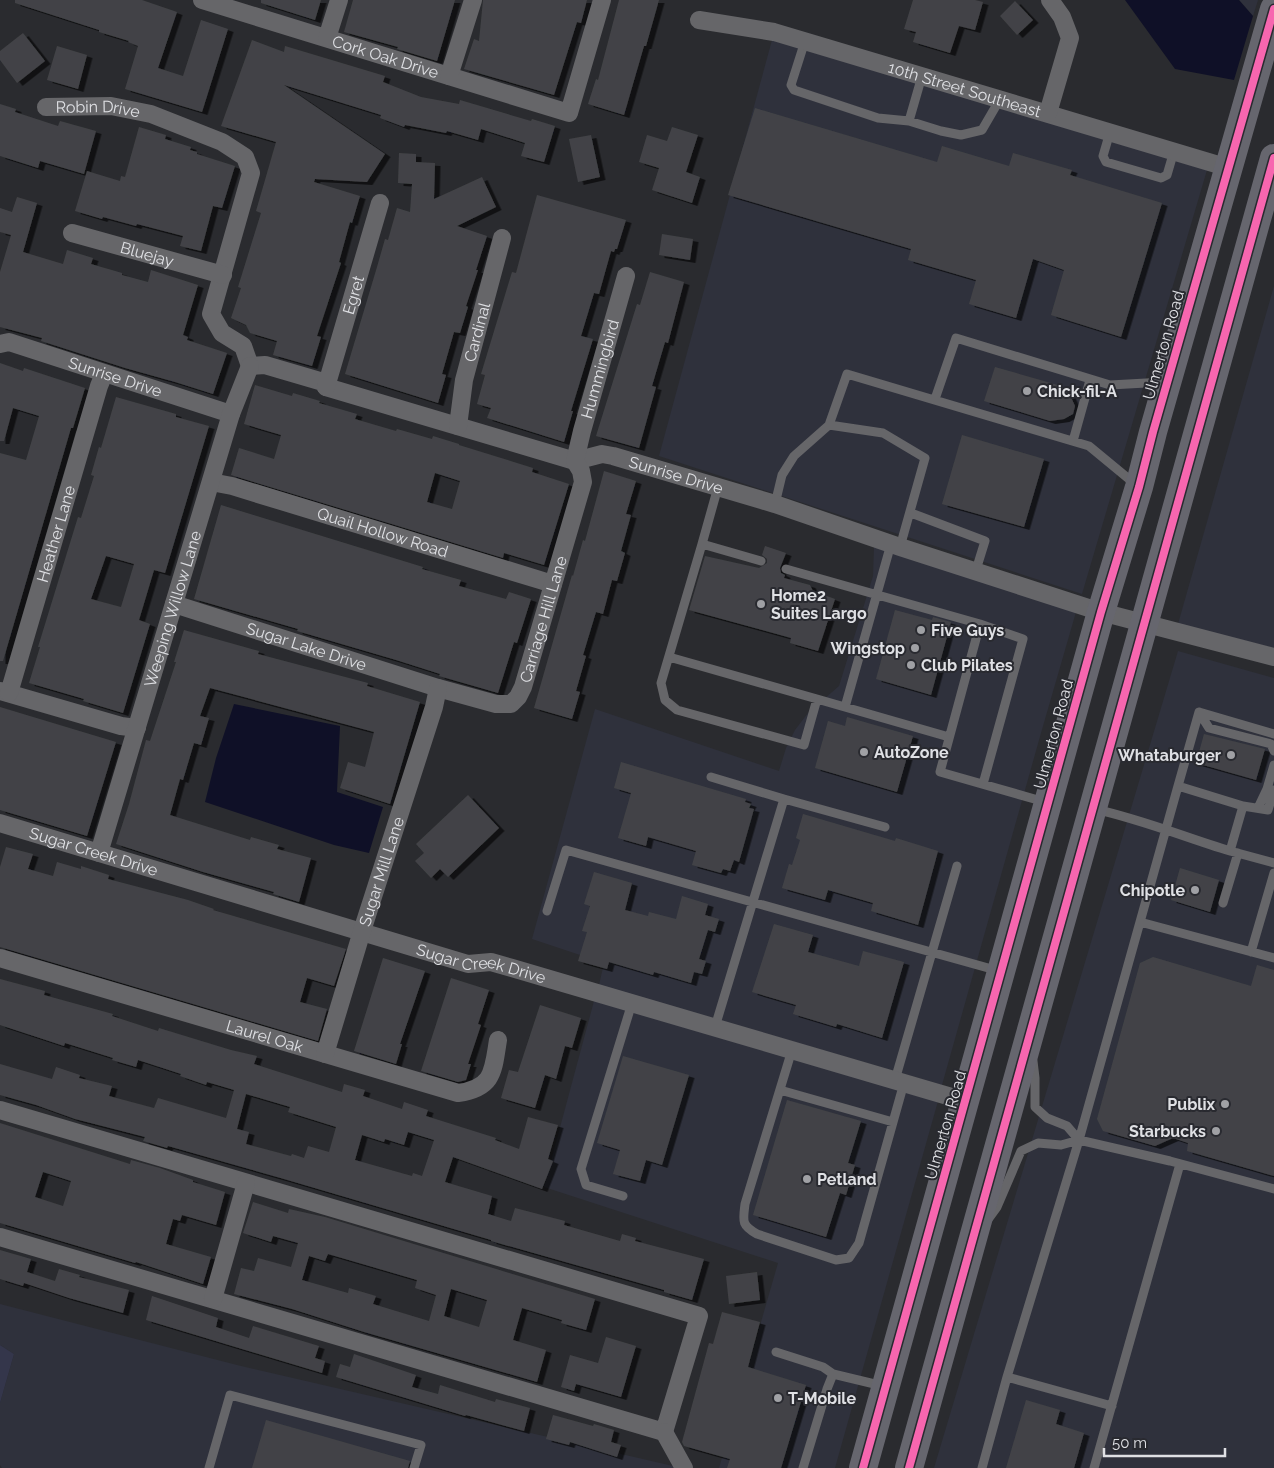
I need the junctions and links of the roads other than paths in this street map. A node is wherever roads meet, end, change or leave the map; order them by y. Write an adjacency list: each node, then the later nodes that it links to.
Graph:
1 (339, 0): 8 (street)
2 (472, 0): 10 (street)
3 (602, 0): 10 (street, Cork Oak Drive)
4 (1050, 0): 14 (street)
5 (206, 1): 8 (street, Cork Oak Drive)
6 (1274, 10): 19 (main road, Ulmerton Road)
7 (699, 20): 9 (street, 10th Street Southeast)
8 (327, 38): 10 (street, Cork Oak Drive)
9 (804, 41): 11 (street, 10th Street Southeast); 15 (lane)
10 (449, 76)
11 (922, 76): 12 (street, 10th Street Southeast); 15 (lane)
12 (1000, 99): 14 (street, 10th Street Southeast); 15 (lane)
13 (46, 107): 23 (street, Robin Drive)
14 (1048, 113): 16 (street, 10th Street Southeast)
15 (909, 121)
16 (1110, 132): 17 (street, 10th Street Southeast); 17 (lane)
17 (1174, 152): 19 (street, 10th Street Southeast)
18 (1274, 158): 52 (main road)
19 (1228, 168): 29 (main road, Ulmerton Road)
20 (380, 203): 30 (street, Egret)
21 (72, 233): 23 (street, Bluejay)
22 (502, 238): 34 (street, Cardinal)
23 (223, 275): 26 (street, Robin Drive)
24 (626, 276): 36 (street, Hummingbird)
25 (0, 344): 27 (street, Sunrise Drive)
26 (250, 366): 30 (street); 32 (street, Weeping Willow Lane)
27 (104, 374): 32 (street, Sunrise Drive); 56 (street, Heather Lane)
28 (1090, 380): 29 (lane); 31 (lane); 35 (lane)
29 (1167, 381): 39 (main road, Ulmerton Road)
30 (326, 387): 34 (street)
31 (935, 399): 33 (lane); 35 (lane)
32 (231, 414): 37 (street, Weeping Willow Lane)
33 (829, 425): 40 (lane); 41 (lane)
34 (458, 426): 36 (street)
35 (1073, 441): 39 (lane)
36 (575, 461): 38 (street, Sunrise Drive); 47 (street, Carriage Hill Lane)
37 (211, 482): 47 (street, Quail Hollow Road); 49 (street, Weeping Willow Lane)
38 (718, 487): 40 (street, Sunrise Drive); 42 (lane)
39 (1139, 487): 50 (main road, Ulmerton Road)
40 (775, 504): 43 (street, Sunrise Drive)
41 (910, 513): 43 (lane); 46 (lane)
42 (702, 544): 44 (lane); 54 (lane)
43 (896, 545): 46 (street, Sunrise Drive); 48 (lane)
44 (761, 561)
45 (786, 568): 48 (lane)
46 (976, 570): 50 (street, Sunrise Drive)
47 (553, 584): 55 (street, Carriage Hill Lane)
48 (877, 595): 51 (lane); 58 (lane)
49 (174, 604): 55 (street, Sugar Lake Drive); 60 (street, Weeping Willow Lane)
50 (1101, 612): 52 (street, Sunrise Drive); 70 (main road, Ulmerton Road)
51 (980, 624): 62 (lane); 66 (lane)
52 (1144, 624): 53 (street, Sunrise Drive); 73 (main road)
53 (1274, 657)
54 (669, 658): 57 (lane); 57 (lane)
55 (438, 688): 86 (street, Sugar Mill Lane)
56 (5, 692): 60 (street)
57 (817, 699): 58 (lane)
58 (845, 707): 62 (lane)
59 (1199, 712): 61 (lane); 63 (lane); 67 (lane)
60 (137, 728): 78 (street, Weeping Willow Lane)
61 (1274, 734)
62 (949, 736): 66 (lane)
63 (1274, 751)
64 (1274, 764): 72 (lane)
65 (711, 777): 69 (lane)
66 (983, 784): 70 (lane)
67 (1178, 786): 71 (lane); 76 (lane)
68 (1274, 790): 72 (lane)
69 (784, 799): 75 (lane); 82 (lane)
70 (1049, 803): 91 (main road, Ulmerton Road)
71 (1242, 806): 72 (lane); 77 (lane)
72 (1258, 808)
73 (1092, 809): 76 (lane); 94 (main road)
74 (0, 823): 78 (street, Sugar Creek Drive)
75 (885, 827)
76 (1166, 828): 77 (lane); 85 (lane)
77 (1234, 852): 79 (lane); 83 (lane)
78 (99, 853): 86 (street, Sugar Creek Drive)
79 (1274, 863)
80 (957, 866): 87 (lane)
81 (1274, 873): 88 (lane)
82 (753, 902): 84 (lane); 87 (lane); 93 (lane)
83 (1223, 903)
84 (547, 911)
85 (1140, 922): 88 (lane); 103 (lane)
86 (362, 931): 92 (street, Sugar Creek Drive); 97 (street, Sugar Mill Lane)
87 (933, 952): 91 (lane); 98 (lane)
88 (1251, 952): 90 (lane)
89 (0, 958): 97 (street, Laurel Oak)
90 (1274, 958)
91 (1002, 972): 100 (main road, Ulmerton Road)
92 (632, 1004): 93 (street, Sugar Creek Drive); 107 (lane)
93 (714, 1028): 96 (street, Sugar Creek Drive)
94 (1029, 1036): 103 (lane); 109 (main road)
95 (498, 1040): 97 (street, Laurel Oak)
96 (792, 1050): 98 (street, Sugar Creek Drive); 99 (lane)
97 (325, 1054)
98 (899, 1082): 100 (street, Sugar Creek Drive); 102 (lane)
99 (780, 1090): 102 (lane); 102 (lane)
100 (965, 1101): 114 (main road, Ulmerton Road)
101 (0, 1110): 105 (street)
102 (893, 1122)
103 (1079, 1140): 104 (lane); 109 (lane); 113 (lane)
104 (1180, 1164): 106 (lane); 115 (lane)
105 (246, 1183): 110 (street); 116 (street)
106 (1274, 1189)
107 (623, 1196)
108 (0, 1237): 110 (street)
109 (972, 1243): 122 (main road)
110 (213, 1299): 116 (street)
111 (776, 1352): 112 (lane)
112 (833, 1374): 114 (lane); 120 (lane)
113 (1007, 1377): 115 (lane); 123 (lane)
114 (886, 1387): 121 (main road, Ulmerton Road)
115 (1112, 1406): 124 (lane)
116 (664, 1432): 119 (street)
117 (209, 1468): 118 (lane)
118 (414, 1468)
119 (684, 1468)
120 (803, 1468)
121 (863, 1468)
122 (909, 1468)
123 (982, 1468)
124 (1094, 1468)

